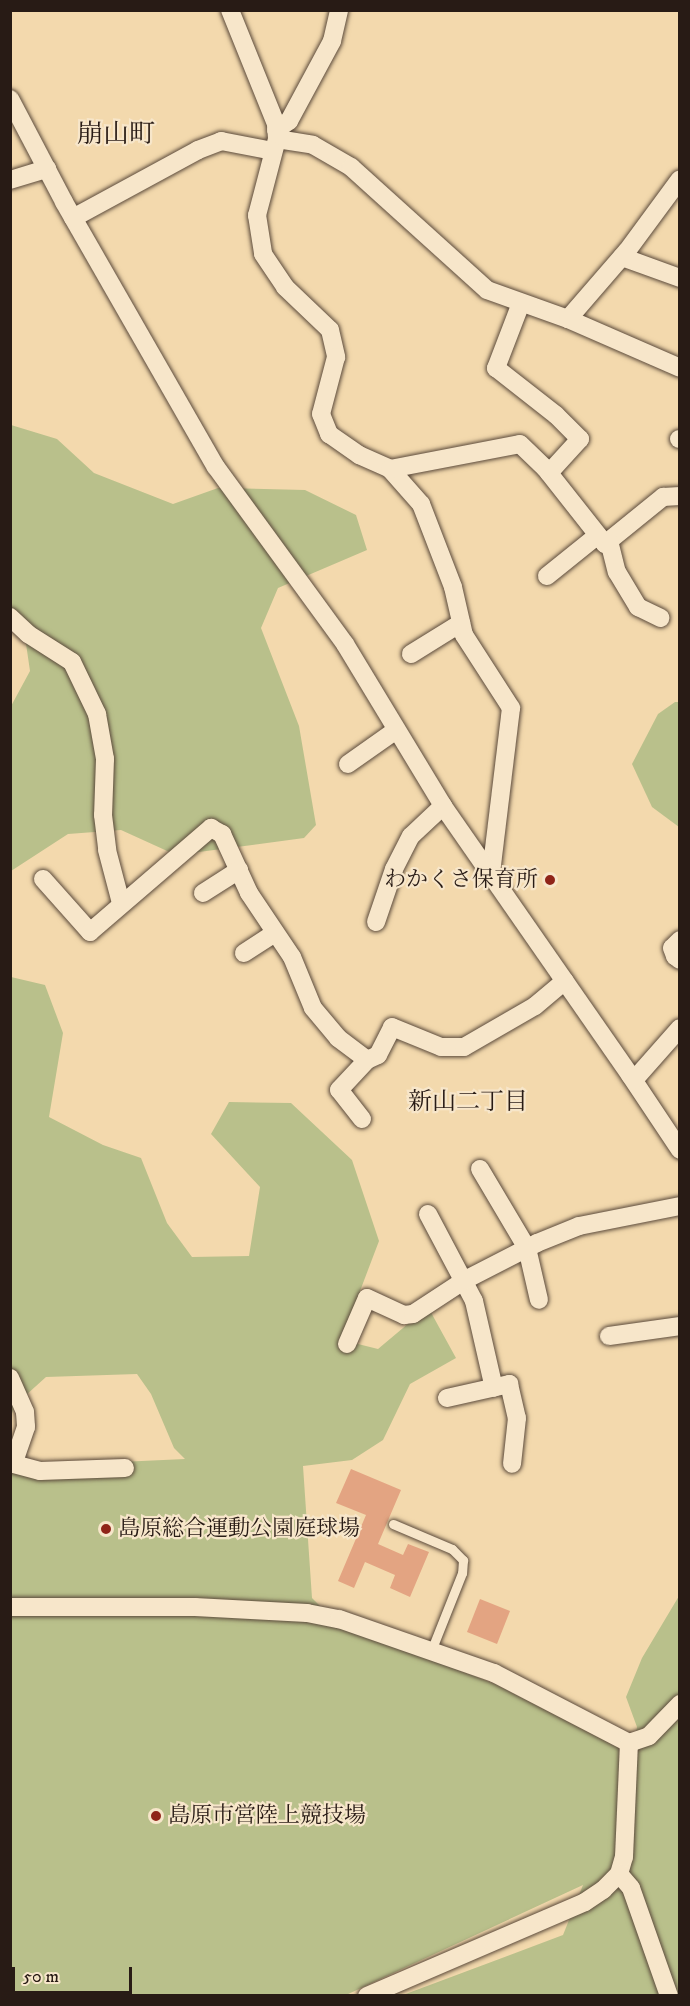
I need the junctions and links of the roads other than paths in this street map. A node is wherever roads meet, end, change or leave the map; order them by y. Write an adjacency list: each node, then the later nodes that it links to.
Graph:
1 (230, 10): 4 (street)
2 (339, 10): 4 (street)
3 (10, 99): 5 (street)
4 (275, 140): 8 (street); 11 (street); 14 (street)
5 (47, 169): 7 (street); 8 (street)
6 (680, 179): 9 (street)
7 (10, 180)
8 (73, 218): 23 (street)
9 (622, 257): 10 (street); 12 (street)
10 (680, 278)
11 (521, 303): 12 (street); 15 (street)
12 (568, 319): 13 (street)
13 (680, 368)
14 (390, 469): 15 (street); 21 (street)
15 (549, 473): 17 (street)
16 (680, 496): 17 (street)
17 (603, 538): 18 (street); 20 (street)
18 (547, 576)
19 (10, 617): 30 (street)
20 (661, 618)
21 (461, 622): 22 (street); 27 (street)
22 (411, 654)
23 (395, 731): 24 (street); 25 (street)
24 (348, 764)
25 (442, 806): 27 (street); 31 (street)
26 (238, 870): 29 (street); 30 (street); 32 (street)
27 (491, 874): 36 (street)
28 (43, 879): 30 (street)
29 (203, 893)
30 (121, 903)
31 (376, 922)
32 (275, 933): 34 (street); 38 (street)
33 (680, 940): 35 (street)
34 (244, 953)
35 (680, 960)
36 (565, 981): 38 (street); 39 (street)
37 (680, 1028): 39 (street)
38 (367, 1060): 40 (street)
39 (634, 1080): 41 (street)
40 (362, 1119)
41 (680, 1150)
42 (480, 1169): 45 (street)
43 (680, 1206): 45 (street)
44 (428, 1215): 46 (street)
45 (527, 1248): 46 (street); 47 (street)
46 (465, 1280): 50 (street); 52 (street)
47 (539, 1300)
48 (680, 1326): 49 (street)
49 (609, 1336)
50 (347, 1344)
51 (10, 1378): 54 (street)
52 (494, 1388): 53 (street); 55 (street)
53 (447, 1398)
54 (12, 1464): 56 (street)
55 (512, 1464)
56 (125, 1467)
57 (393, 1524): 59 (lane)
58 (10, 1607): 59 (street)
59 (431, 1651): 61 (street)
60 (680, 1704): 61 (street)
61 (629, 1743): 62 (street)
62 (619, 1874): 63 (street); 64 (street)
63 (367, 1995)
64 (669, 1995)

